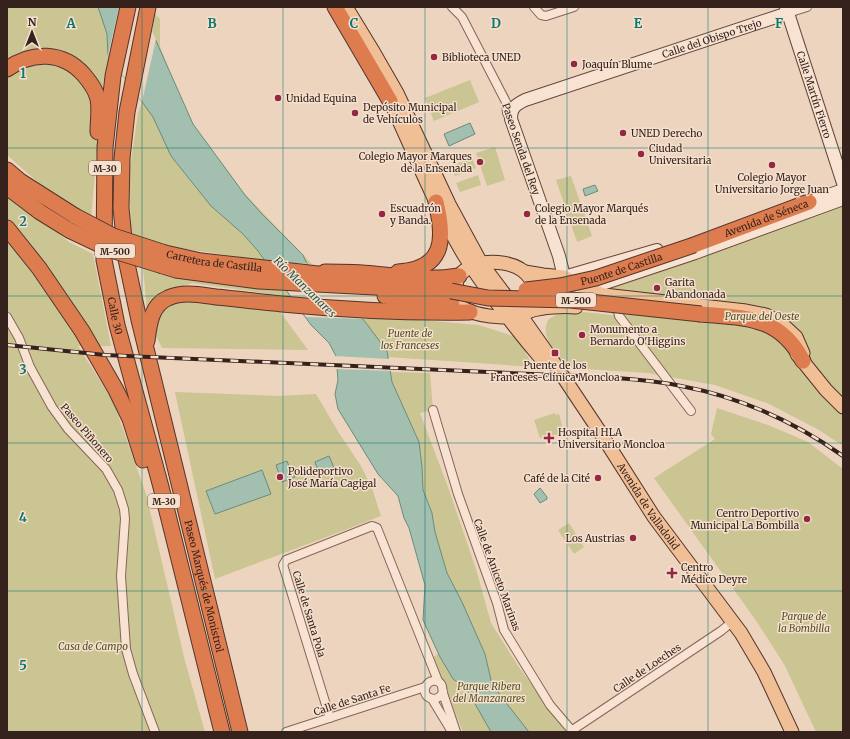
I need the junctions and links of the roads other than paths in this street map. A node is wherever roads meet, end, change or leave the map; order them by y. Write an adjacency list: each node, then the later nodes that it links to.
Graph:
1 (128, 7): 23 (highway, Calle 30 / M-30)
2 (452, 7): 10 (street, Paseo Senda del Rey)
3 (534, 7): 4 (street)
4 (574, 7)
5 (807, 7): 8 (street, Calle del Obispo Trejo)
6 (338, 8): 12 (highway); 24 (main road)
7 (149, 10): 41 (highway, M-30)
8 (787, 10): 11 (main road, Calle del Obispo Trejo); 17 (main road, Calle Martín Fierro)
9 (7, 69): 23 (highway)
10 (503, 98): 11 (street, Calle del Obispo Trejo); 13 (street, Paseo Senda del Rey)
11 (525, 100): 13 (main road, Calle del Obispo Trejo)
12 (390, 101): 18 (main road)
13 (510, 120): 30 (main road, Paseo Senda del Rey)
14 (7, 159): 20 (highway)
15 (7, 170): 20 (highway, Carretera de Castilla / M-500)
16 (7, 187): 20 (highway, Carretera de Castilla / M-500)
17 (842, 190): 19 (main road, Avenida de Séneca); 33 (main road)
18 (436, 202): 24 (main road); 28 (highway, M-500)
19 (809, 202): 22 (highway, Avenida de Séneca / M-500); 30 (main road)
20 (70, 219): 27 (highway, Carretera de Castilla / M-500, bridge)
21 (7, 228): 48 (highway)
22 (694, 245): 34 (highway, Puente de Castilla / M-500, bridge)
23 (104, 260): 48 (highway, Calle 30 / M-30)
24 (476, 265): 26 (main road); 29 (main road); 38 (main road, Avenida de Valladolid); 39 (main road, Avenida de Valladolid)
25 (296, 271): 27 (highway, Carretera de Castilla / M-500); 28 (highway, M-500); 32 (highway, Carretera de Castilla / M-500)
26 (525, 272): 30 (main road); 38 (main road)
27 (256, 274): 31 (highway, Carretera de Castilla / M-500)
28 (373, 274): 29 (highway, M-500)
29 (459, 276): 36 (main road)
30 (564, 277): 33 (main road); 35 (main road, Paseo Senda del Rey)
31 (309, 284): 32 (highway, Carretera de Castilla / M-500); 36 (highway, M-500)
32 (419, 288): 34 (highway, Carretera de Castilla / M-500)
33 (589, 290): 35 (main road); 43 (main road)
34 (451, 291): 42 (highway, M-500, bridge)
35 (549, 306): 37 (main road); 38 (main road)
36 (465, 309): 39 (main road); 41 (highway)
37 (618, 311): 42 (main road); 47 (street)
38 (525, 313): 39 (main road); 44 (main road, Avenida de Valladolid)
39 (506, 316): 44 (main road, Avenida de Valladolid)
40 (7, 317): 57 (street, Paseo Piñonero)
41 (146, 346): 54 (highway, Paseo Marqués de Monistrol / M-30)
42 (803, 361): 43 (main road)
43 (814, 375): 45 (main road)
44 (580, 402): 49 (main road, Avenida de Valladolid)
45 (843, 407)
46 (433, 410): 56 (street, Calle de Aniceto Marinas)
47 (691, 411)
48 (193, 618): 58 (highway, Paseo Marqués de Monistrol / M-30)
49 (732, 622): 56 (street, Calle de Loeches); 64 (main road, Avenida de Valladolid)
50 (438, 681): 51 (street); 52 (street); 55 (street, Calle de Santa Pola)
51 (425, 687): 53 (street); 55 (street, Calle de Santa Fe)
52 (443, 692): 53 (street); 63 (street)
53 (432, 699): 62 (street)
54 (236, 717): 59 (highway, Paseo Marqués de Monistrol / M-30); 60 (highway)
55 (330, 718): 61 (street, Calle de Santa Fe)
56 (572, 731)
57 (155, 732)
58 (222, 732)
59 (240, 732)
60 (250, 732)
61 (286, 732)
62 (452, 732)
63 (456, 732)
64 (792, 732)

